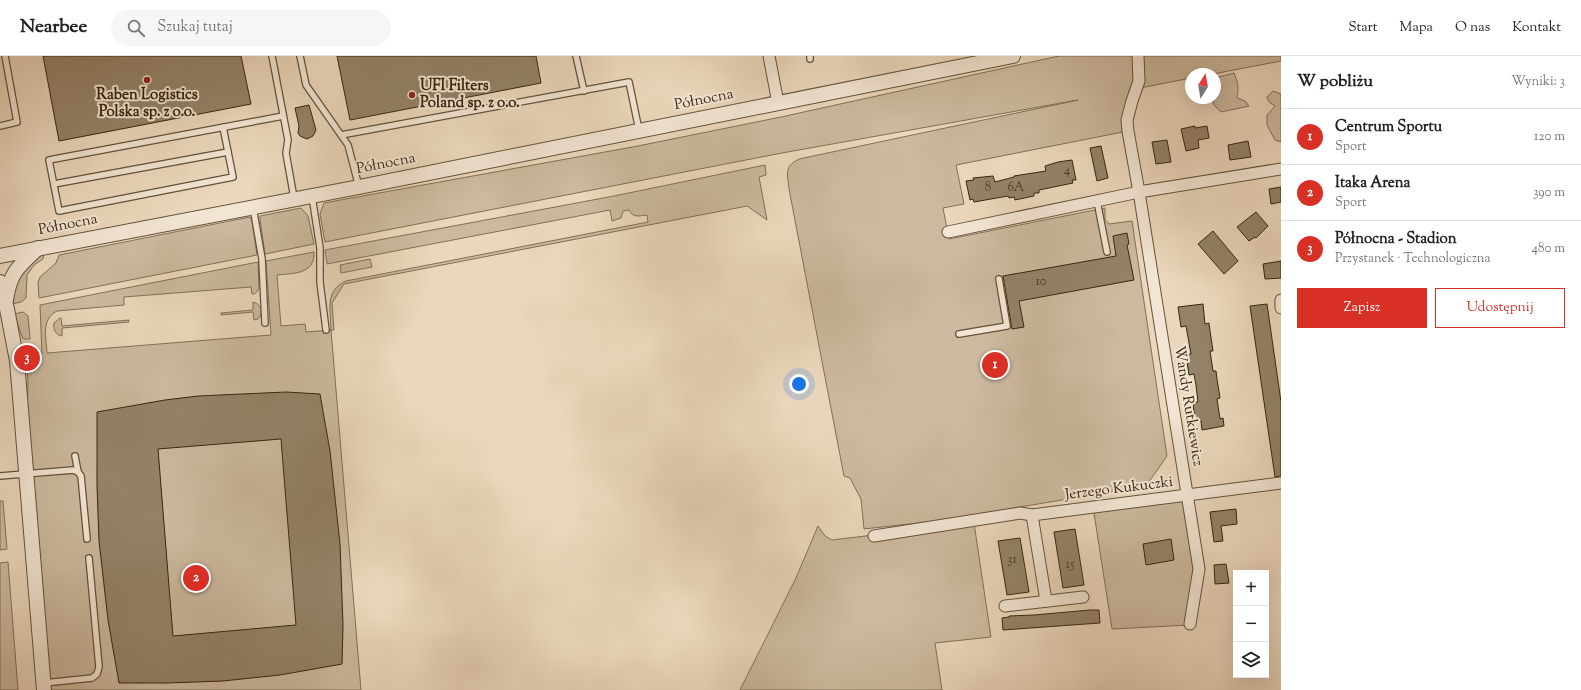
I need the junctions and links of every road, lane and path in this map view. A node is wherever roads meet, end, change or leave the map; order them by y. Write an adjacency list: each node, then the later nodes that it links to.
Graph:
1 (5, 56): 11 (lane)
2 (272, 56): 10 (lane)
3 (300, 56): 14 (lane)
4 (576, 56): 8 (lane)
5 (769, 56): 9 (street)
6 (1013, 56): 9 (street, Północna)
7 (1138, 56): 19 (street, Wandy Rutkiewicz)
8 (584, 91): 13 (lane); 14 (lane)
9 (778, 103): 13 (street, Północna)
10 (284, 116): 12 (lane); 21 (lane)
11 (0, 126)
12 (223, 128): 15 (lane); 17 (lane)
13 (640, 130): 18 (street, Północna)
14 (341, 136): 18 (lane)
15 (228, 152): 17 (lane); 17 (lane)
16 (1281, 169): 19 (street)
17 (54, 184)
18 (359, 187): 20 (street, Północna)
19 (1139, 192): 22 (street); 41 (street, Wandy Rutkiewicz)
20 (312, 196): 21 (street, Północna); 34 (lane)
21 (294, 199): 23 (street, Północna)
22 (1097, 201): 24 (street); 26 (lane)
23 (253, 207): 25 (street, Północna); 33 (lane)
24 (948, 232)
25 (38, 248): 27 (street, Północna); 31 (street)
26 (1107, 252)
27 (0, 256)
28 (999, 279): 35 (lane)
29 (0, 282): 31 (street)
30 (1281, 300): 32 (street)
31 (6, 302): 38 (street)
32 (1281, 308)
33 (265, 323)
34 (326, 330)
35 (960, 334)
36 (75, 456): 37 (lane)
37 (78, 472): 38 (lane); 44 (lane)
38 (27, 474): 39 (lane); 50 (street)
39 (0, 476)
40 (1281, 483): 41 (street, Jerzego Kukuczki)
41 (1187, 495): 42 (street, Jerzego Kukuczki); 49 (street, Wandy Rutkiewicz)
42 (1032, 515): 43 (street, Jerzego Kukuczki); 47 (street)
43 (874, 536)
44 (87, 539)
45 (89, 558): 50 (lane)
46 (1083, 597): 47 (street)
47 (1046, 601): 48 (street)
48 (1005, 606)
49 (1190, 624)
50 (44, 686)

